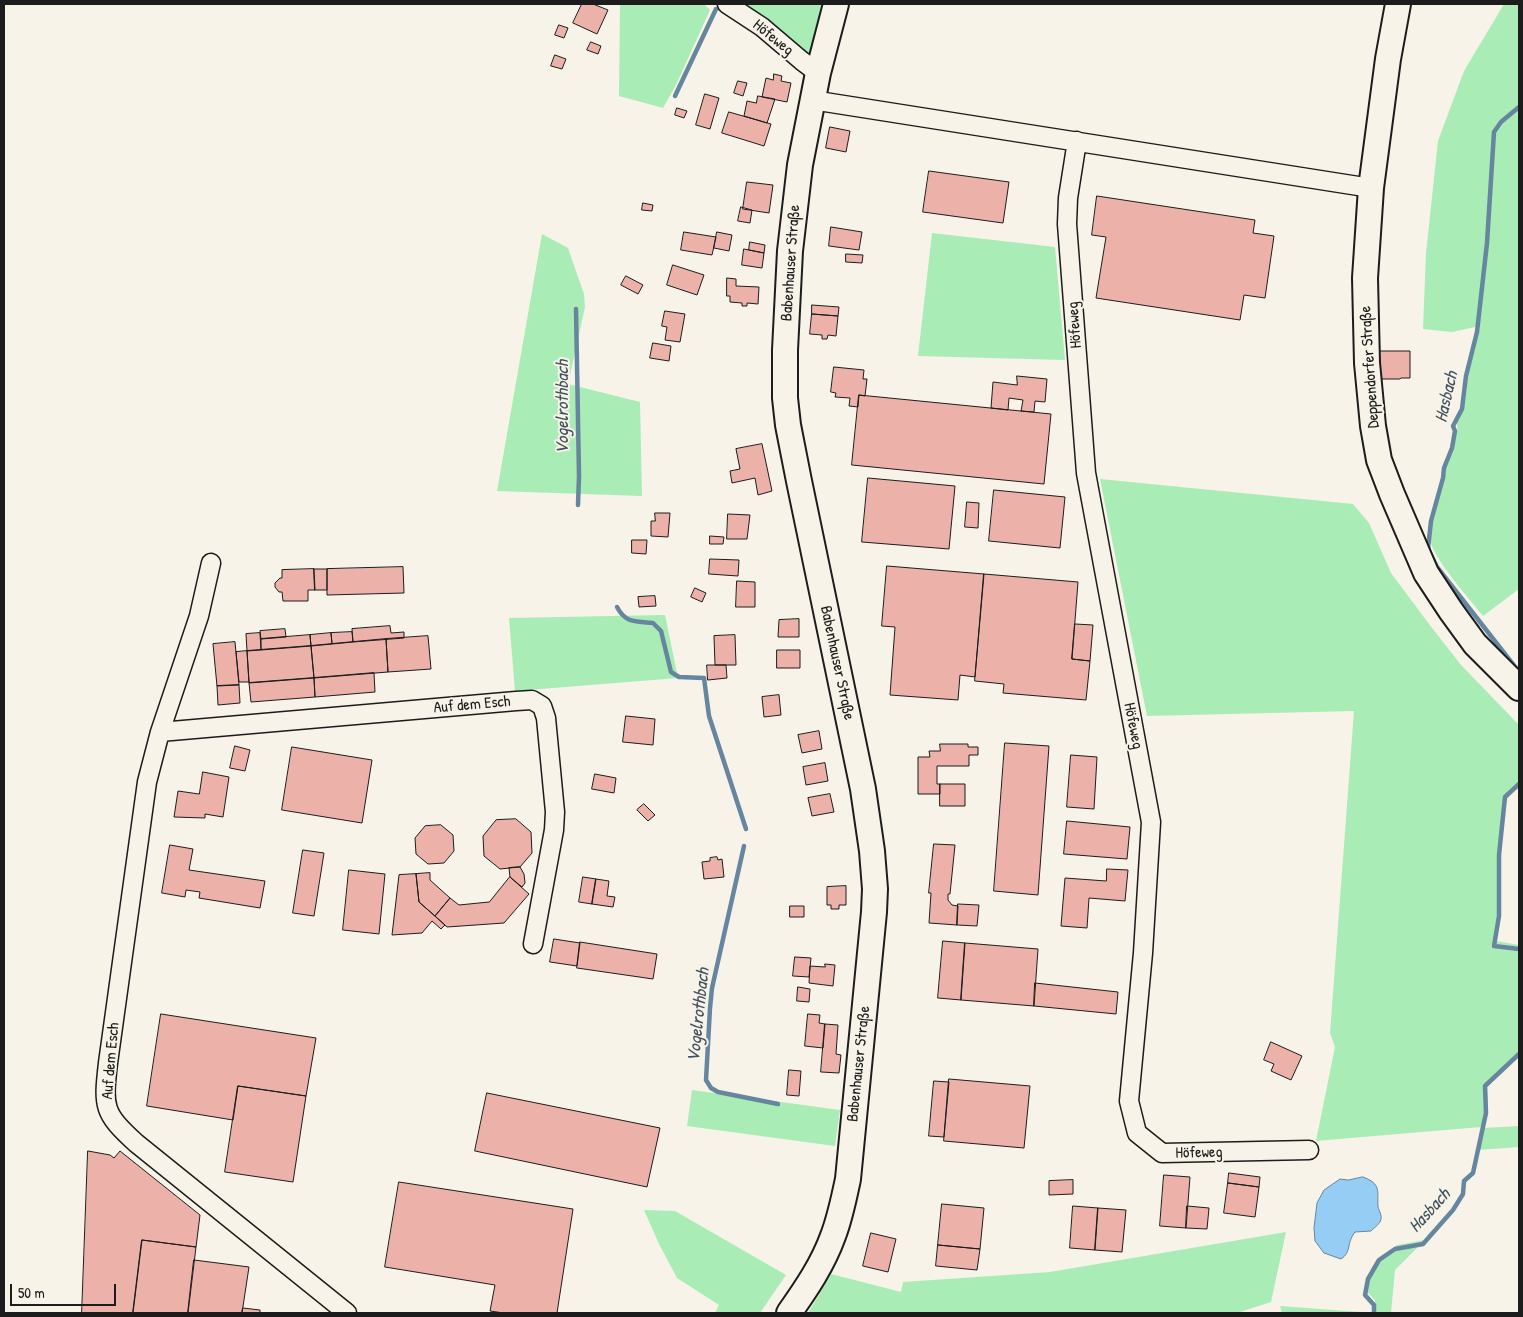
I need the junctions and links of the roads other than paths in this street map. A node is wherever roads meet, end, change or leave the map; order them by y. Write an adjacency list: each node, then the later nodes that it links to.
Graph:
1 (727, 4): 4 (street, Höfeweg)
2 (836, 4): 4 (main road, Babenhauser Straße)
3 (1398, 4): 7 (main road, Deppendorfer Straße)
4 (818, 73): 5 (main road, Babenhauser Straße)
5 (812, 100): 6 (street); 14 (main road, Babenhauser Straße)
6 (1077, 141): 7 (street); 12 (street, Höfeweg)
7 (1371, 188): 9 (main road, Deppendorfer Straße)
8 (211, 563): 10 (street, Auf dem Esch)
9 (1519, 688)
10 (160, 732): 11 (street, Auf dem Esch); 13 (street, Auf dem Esch)
11 (533, 944)
12 (1310, 1150)
13 (347, 1313)
14 (789, 1313)

